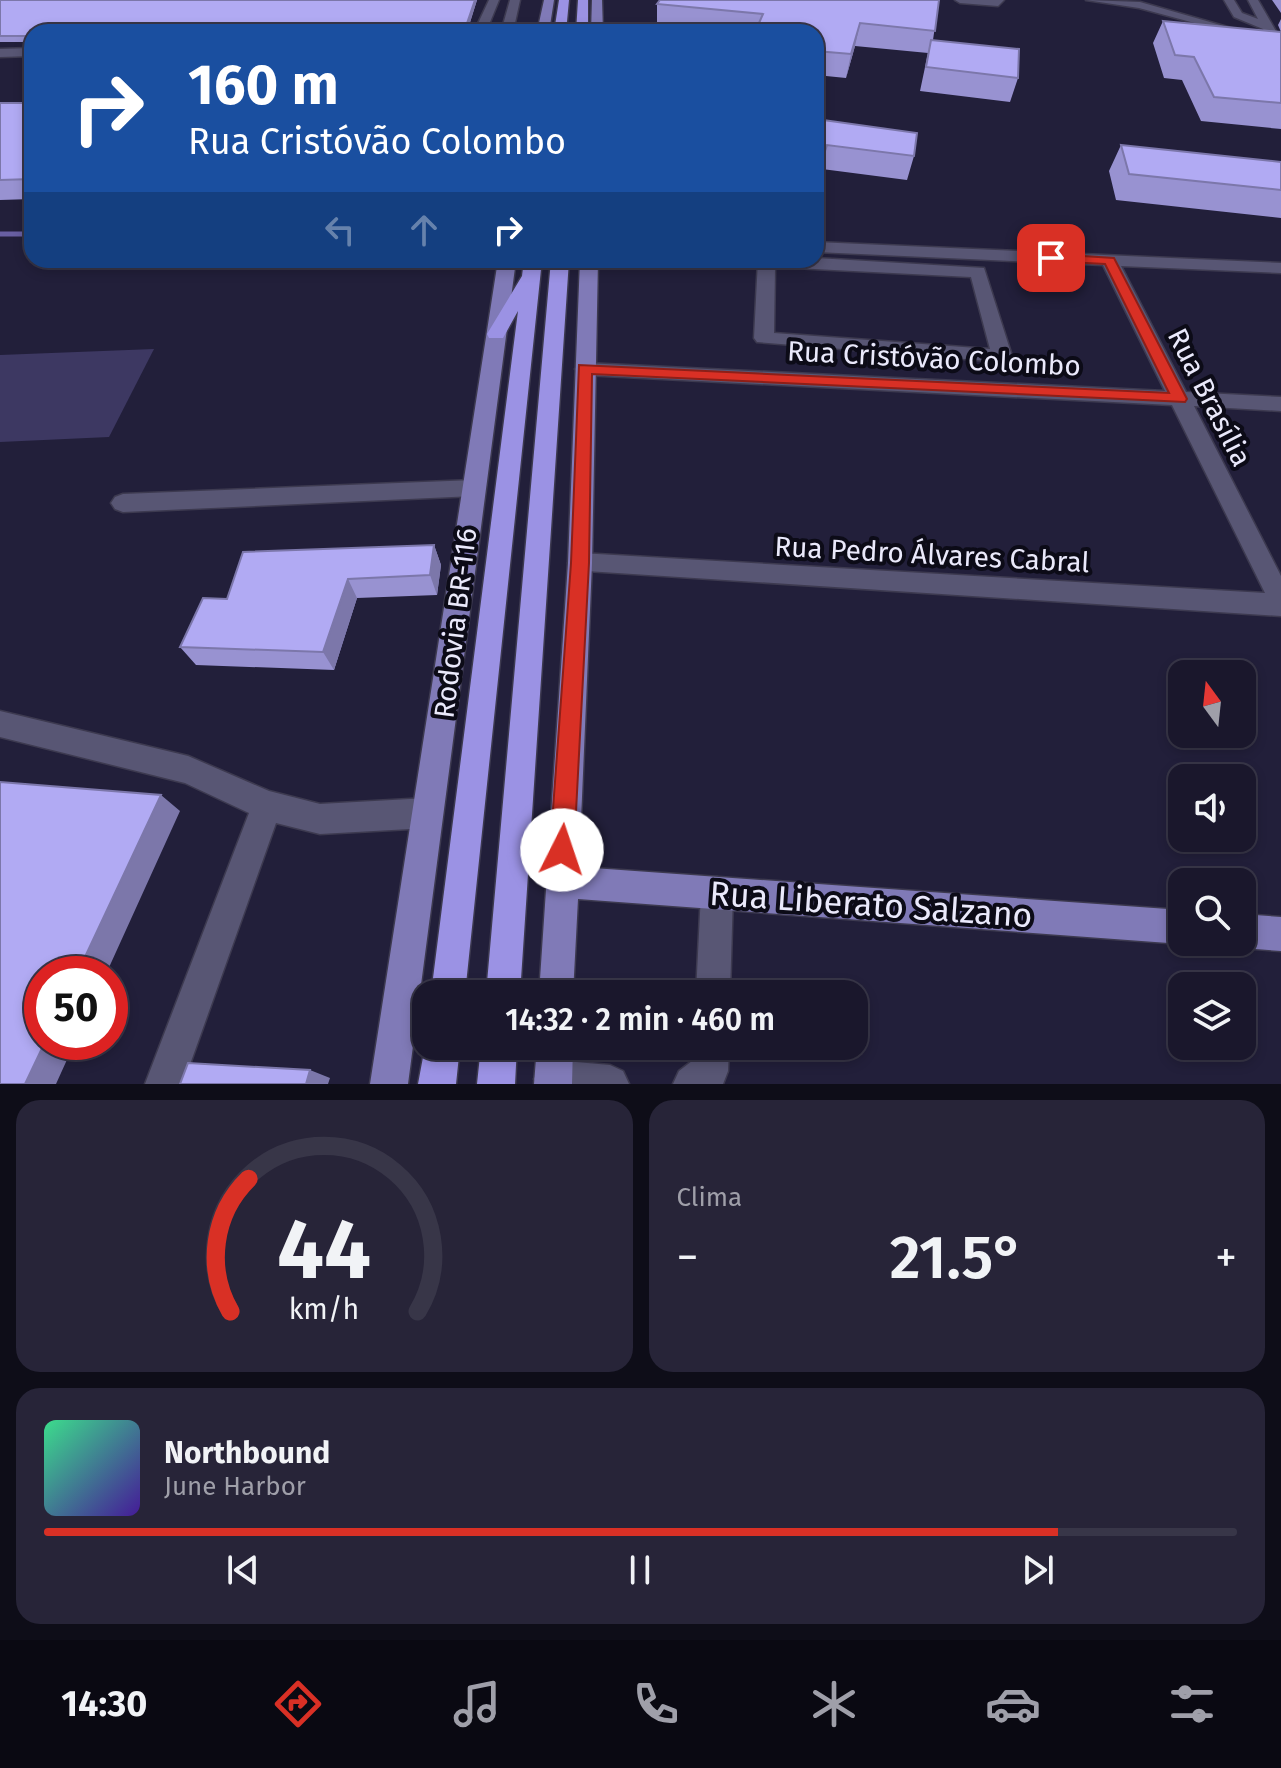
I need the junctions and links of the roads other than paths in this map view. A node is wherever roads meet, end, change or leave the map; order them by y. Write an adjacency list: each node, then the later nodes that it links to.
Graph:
1 (494, 0): 13 (street)
2 (515, 0): 14 (street)
3 (549, 0): 15 (main road)
4 (564, 0): 16 (highway)
5 (583, 0): 17 (highway)
6 (597, 0): 18 (main road)
7 (960, 0): 8 (street)
8 (999, 0)
9 (1091, 0): 12 (street)
10 (1229, 0): 19 (street)
11 (1253, 0): 19 (street)
12 (1139, 2): 20 (street)
13 (484, 24)
14 (509, 24)
15 (544, 24)
16 (561, 24)
17 (582, 24)
18 (597, 24)
19 (1266, 26): 20 (street)
20 (1273, 40): 21 (street)
21 (1281, 51)
22 (24, 52): 23 (street)
23 (0, 53)
24 (824, 247): 25 (street)
25 (1110, 261): 32 (street); 34 (street, Rua Brasília)
26 (824, 263): 31 (street)
27 (522, 268): 36 (main road)
28 (524, 268): 48 (highway, Rodovia BR-116)
29 (559, 268): 49 (highway)
30 (589, 268): 33 (main road)
31 (767, 268)
32 (1281, 268)
33 (585, 369): 34 (street, Rua Cristóvão Colombo); 38 (main road)
34 (1179, 399): 35 (street, Rua Cristóvão Colombo); 39 (street, Rua Brasília)
35 (1281, 404)
36 (474, 488): 37 (street); 42 (main road)
37 (123, 503)
38 (580, 563): 39 (street, Rua Pedro Álvares Cabral); 43 (main road)
39 (1281, 603)
40 (0, 724): 41 (street)
41 (267, 806): 42 (street); 56 (street)
42 (428, 813): 57 (main road)
43 (560, 882): 44 (main road, Rua Liberato Salzano); 50 (main road)
44 (717, 893): 45 (main road, Rua Liberato Salzano); 51 (street)
45 (1168, 926)
46 (1256, 932): 47 (main road)
47 (1281, 934)
48 (449, 980)
49 (504, 980)
50 (556, 980)
51 (714, 980)
52 (440, 1060): 58 (highway)
53 (498, 1060): 59 (highway)
54 (710, 1060): 61 (street)
55 (554, 1070): 60 (street)
56 (164, 1084)
57 (389, 1084)
58 (437, 1084)
59 (496, 1084)
60 (610, 1084)
61 (692, 1084)

